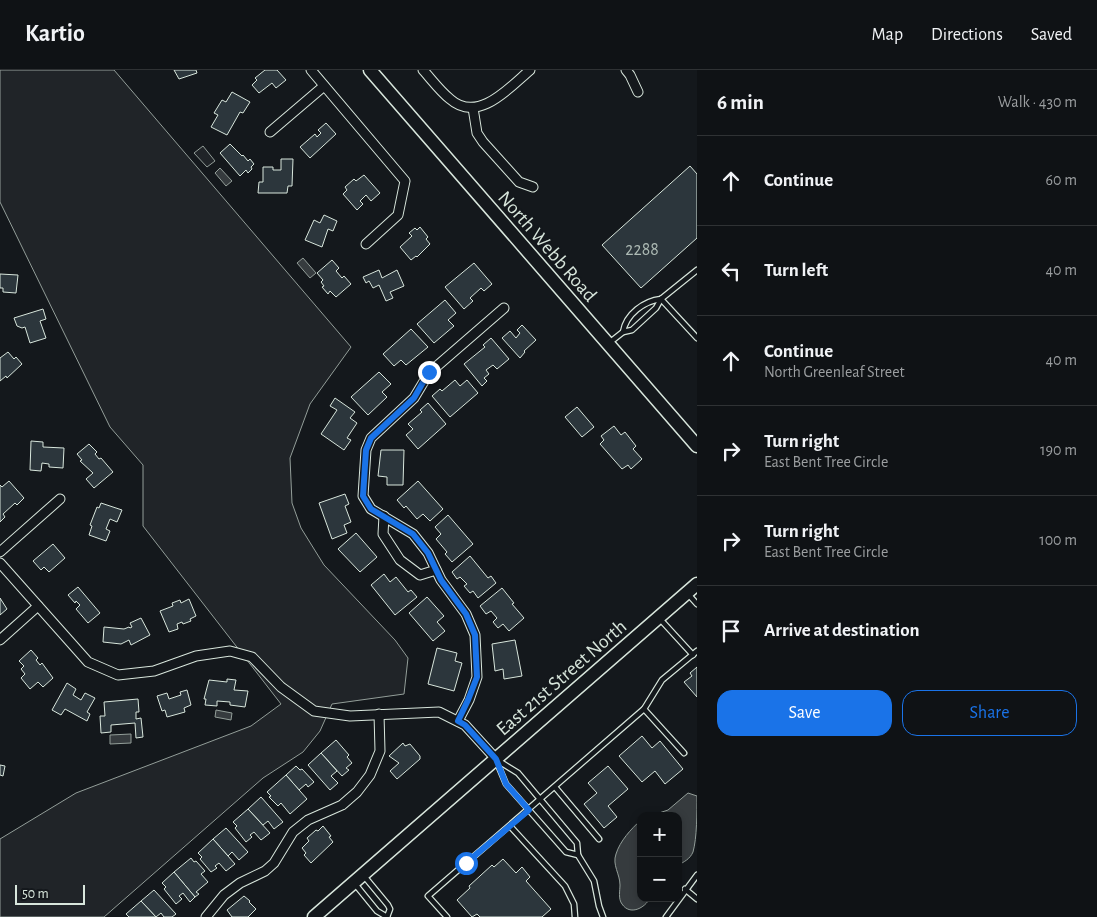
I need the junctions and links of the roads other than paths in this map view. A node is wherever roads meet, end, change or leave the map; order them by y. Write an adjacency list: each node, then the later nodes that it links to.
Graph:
1 (311, 70): 6 (street)
2 (370, 70): 17 (main road, North Webb Road)
3 (423, 70): 8 (street)
4 (530, 70): 8 (street)
5 (626, 70): 7 (street)
6 (324, 86): 9 (street); 11 (street)
7 (638, 92)
8 (473, 108): 10 (street)
9 (270, 132)
10 (533, 187)
11 (366, 244)
12 (697, 270): 13 (lane)
13 (661, 299): 15 (lane); 15 (lane); 16 (lane)
14 (504, 308): 20 (street)
15 (623, 332): 17 (lane)
16 (697, 338)
17 (608, 344): 18 (main road, North Webb Road)
18 (695, 441)
19 (60, 499): 21 (street)
20 (384, 516): 23 (street); 23 (street)
21 (0, 552)
22 (0, 563): 26 (street)
23 (436, 570): 32 (street)
24 (692, 588): 25 (lane); 27 (main road, East 21st Street North)
25 (697, 604)
26 (38, 606): 28 (street); 31 (street)
27 (659, 617): 29 (lane); 34 (main road, East 21st Street North)
28 (0, 640)
29 (695, 653): 30 (lane)
30 (644, 709): 33 (lane); 35 (lane)
31 (379, 714): 32 (street); 45 (street)
32 (458, 721): 34 (street)
33 (684, 753)
34 (496, 759): 36 (lane); 37 (lane); 42 (main road, East 21st Street North)
35 (555, 787): 36 (lane); 39 (lane)
36 (540, 800): 37 (lane); 40 (lane)
37 (529, 810): 38 (lane); 40 (lane)
38 (510, 826): 48 (lane); 49 (lane)
39 (599, 839)
40 (578, 855): 50 (lane)
41 (697, 875): 43 (lane)
42 (358, 879): 46 (main road, East 21st Street North); 47 (lane); 47 (lane)
43 (685, 889): 44 (lane); 51 (lane)
44 (697, 899)
45 (206, 917)
46 (314, 917)
47 (387, 917)
48 (447, 917)
49 (575, 917)
50 (603, 917)
51 (666, 917)

